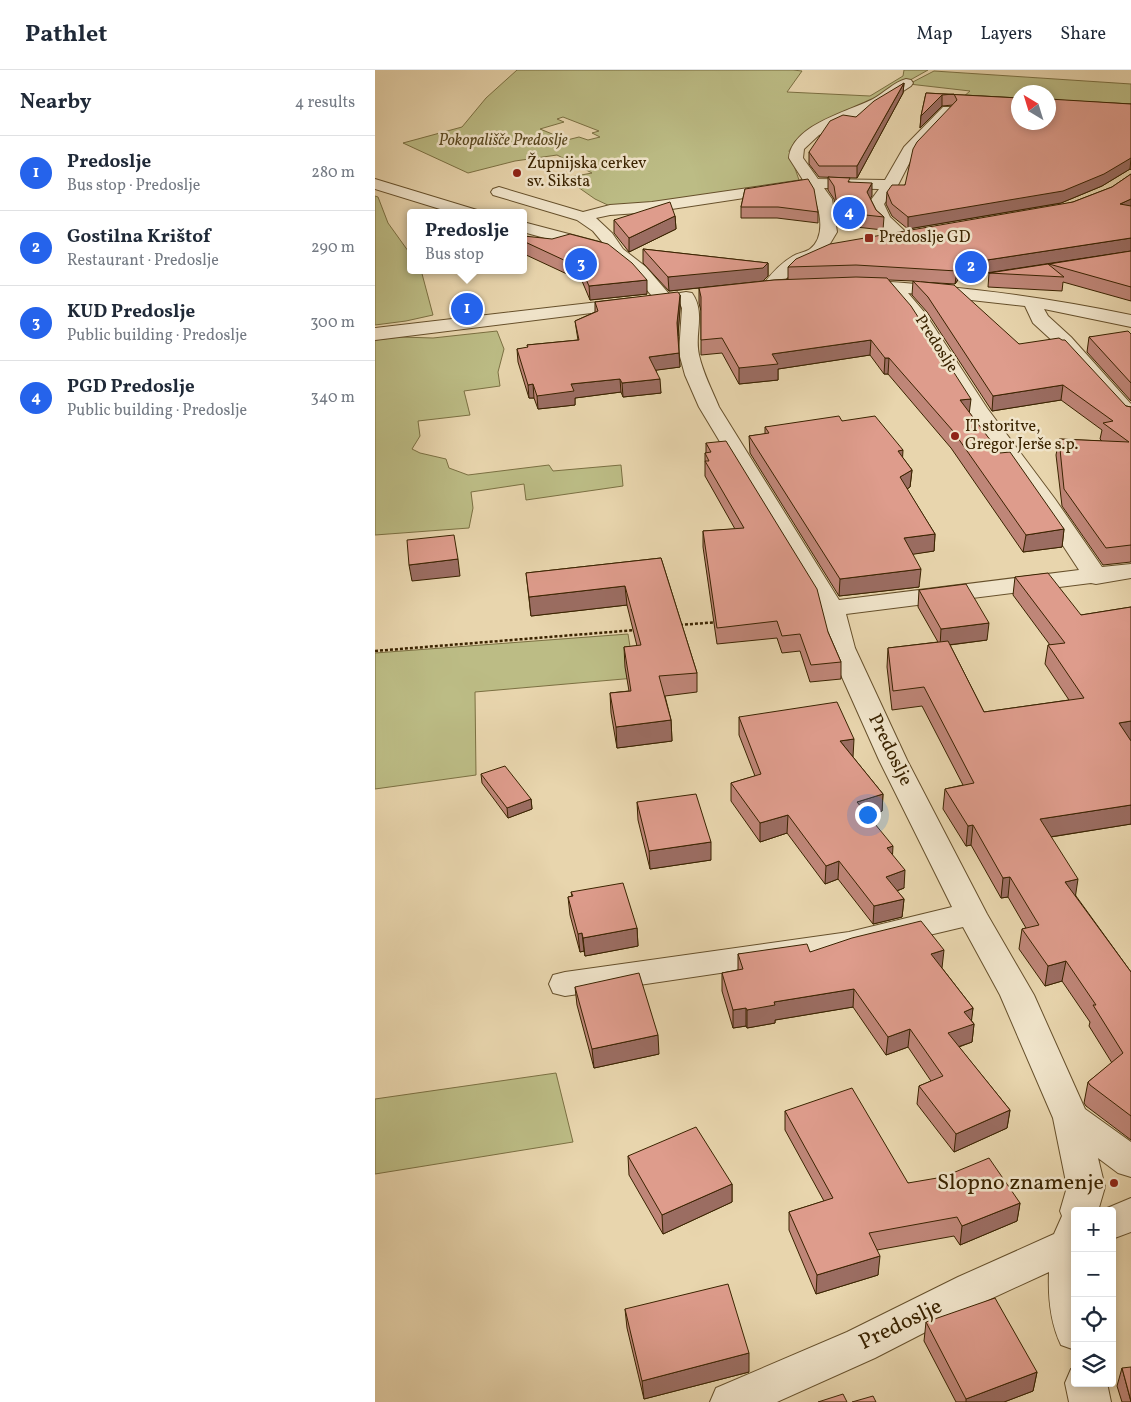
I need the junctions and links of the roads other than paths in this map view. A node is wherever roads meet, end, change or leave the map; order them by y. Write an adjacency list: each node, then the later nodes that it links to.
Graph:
1 (906, 83): 4 (street)
2 (948, 110): 5 (street)
3 (375, 184): 7 (street)
4 (812, 184): 5 (street); 8 (street); 15 (street)
5 (890, 185): 11 (street)
6 (499, 192): 8 (street)
7 (458, 209)
8 (583, 217): 14 (street)
9 (527, 228): 14 (street)
10 (921, 234): 11 (street)
11 (903, 237): 12 (street)
12 (885, 241)
13 (842, 248): 15 (street)
14 (616, 252): 23 (street)
15 (817, 252): 20 (street)
16 (987, 280): 21 (street)
17 (844, 285): 18 (street, Predoslje)
18 (893, 286): 21 (street, Predoslje); 30 (street, Predoslje)
19 (793, 288): 20 (street)
20 (769, 289): 22 (street)
21 (940, 289): 24 (street, Predoslje)
22 (751, 291)
23 (685, 297): 26 (street); 31 (street, Predoslje)
24 (1034, 306): 25 (street, Predoslje); 27 (street); 28 (street)
25 (1131, 321)
26 (375, 334)
27 (1114, 335)
28 (1131, 416)
29 (1131, 571): 30 (street)
30 (1096, 577): 31 (street)
31 (832, 608): 32 (street, Predoslje)
32 (971, 914): 33 (street); 34 (street, Predoslje)
33 (565, 984)
34 (1071, 1118): 35 (street); 36 (street, Predoslje)
35 (1131, 1162)
36 (1080, 1207)
37 (1131, 1214): 38 (street)
38 (1116, 1221)
39 (1071, 1233): 43 (street, Predoslje)
40 (1073, 1252): 41 (street, Predoslje)
41 (1071, 1315)
42 (1087, 1387): 44 (street)
43 (731, 1402)
44 (1090, 1402)

